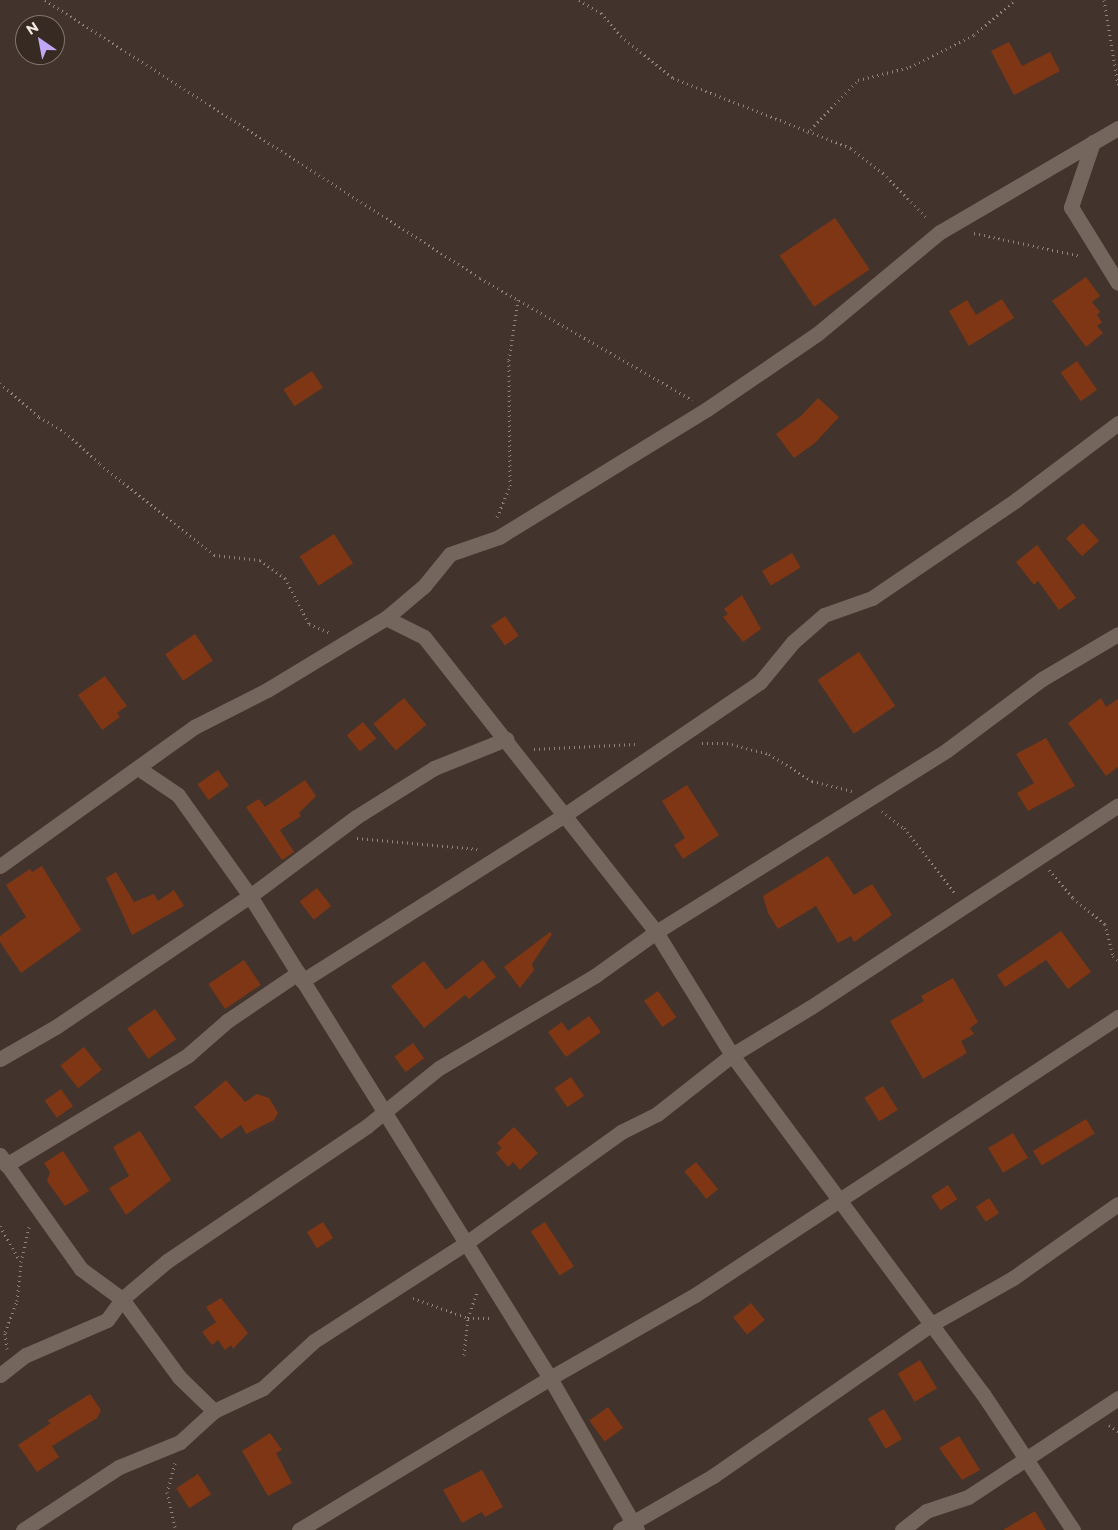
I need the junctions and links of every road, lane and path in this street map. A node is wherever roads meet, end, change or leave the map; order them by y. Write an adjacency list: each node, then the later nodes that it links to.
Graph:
1 (45, 0): 12 (path)
2 (579, 0): 7 (path)
3 (1015, 0): 7 (path)
4 (1104, 0): 5 (path)
5 (1118, 86)
6 (1118, 128): 8 (street)
7 (807, 133): 9 (path)
8 (1092, 142): 9 (street); 11 (street)
9 (940, 232): 14 (street)
10 (969, 233): 11 (path)
11 (1114, 278)
12 (518, 300): 14 (path); 16 (path)
13 (0, 383): 19 (path)
14 (707, 409): 16 (street)
15 (1118, 423): 21 (street)
16 (488, 541): 17 (street)
17 (386, 618): 19 (street); 20 (street)
18 (1118, 634): 23 (street)
19 (346, 640): 22 (street)
20 (506, 739): 21 (path); 25 (street); 26 (street)
21 (671, 743): 23 (path); 25 (street)
22 (138, 768): 29 (street); 30 (street)
23 (869, 800): 31 (path); 32 (street)
24 (1118, 805): 28 (street)
25 (563, 816): 27 (street); 32 (street)
26 (334, 834): 27 (path); 30 (street)
27 (506, 852): 34 (street)
28 (1038, 858): 31 (street); 33 (path)
29 (0, 866)
30 (250, 896): 34 (street); 37 (street)
31 (964, 906): 36 (street)
32 (656, 932): 36 (street); 38 (street)
33 (1118, 961)
34 (300, 977): 38 (street); 39 (street)
35 (1118, 1017): 40 (street)
36 (732, 1055): 40 (street); 44 (street)
37 (0, 1059)
38 (382, 1112): 44 (street); 48 (street)
39 (3, 1160): 41 (street)
40 (837, 1200): 51 (street); 54 (street)
41 (35, 1204): 45 (path); 48 (street)
42 (1118, 1204): 51 (street)
43 (0, 1226): 45 (path)
44 (466, 1243): 46 (street); 47 (street)
45 (21, 1262): 53 (path)
46 (485, 1273): 49 (street); 50 (path)
47 (392, 1290): 50 (path); 56 (street)
48 (122, 1299): 53 (street); 56 (street)
49 (512, 1317): 50 (path); 54 (street)
50 (468, 1318): 52 (path)
51 (930, 1325): 58 (street); 59 (street)
52 (464, 1356)
53 (5, 1372)
54 (550, 1378): 59 (street); 62 (street)
55 (1118, 1398): 58 (street)
56 (214, 1411): 57 (street)
57 (180, 1442): 60 (street); 61 (path)
58 (1028, 1460): 63 (street); 64 (street)
59 (630, 1527)
60 (23, 1530)
61 (176, 1530)
62 (299, 1530)
63 (902, 1530)
64 (1072, 1530)

